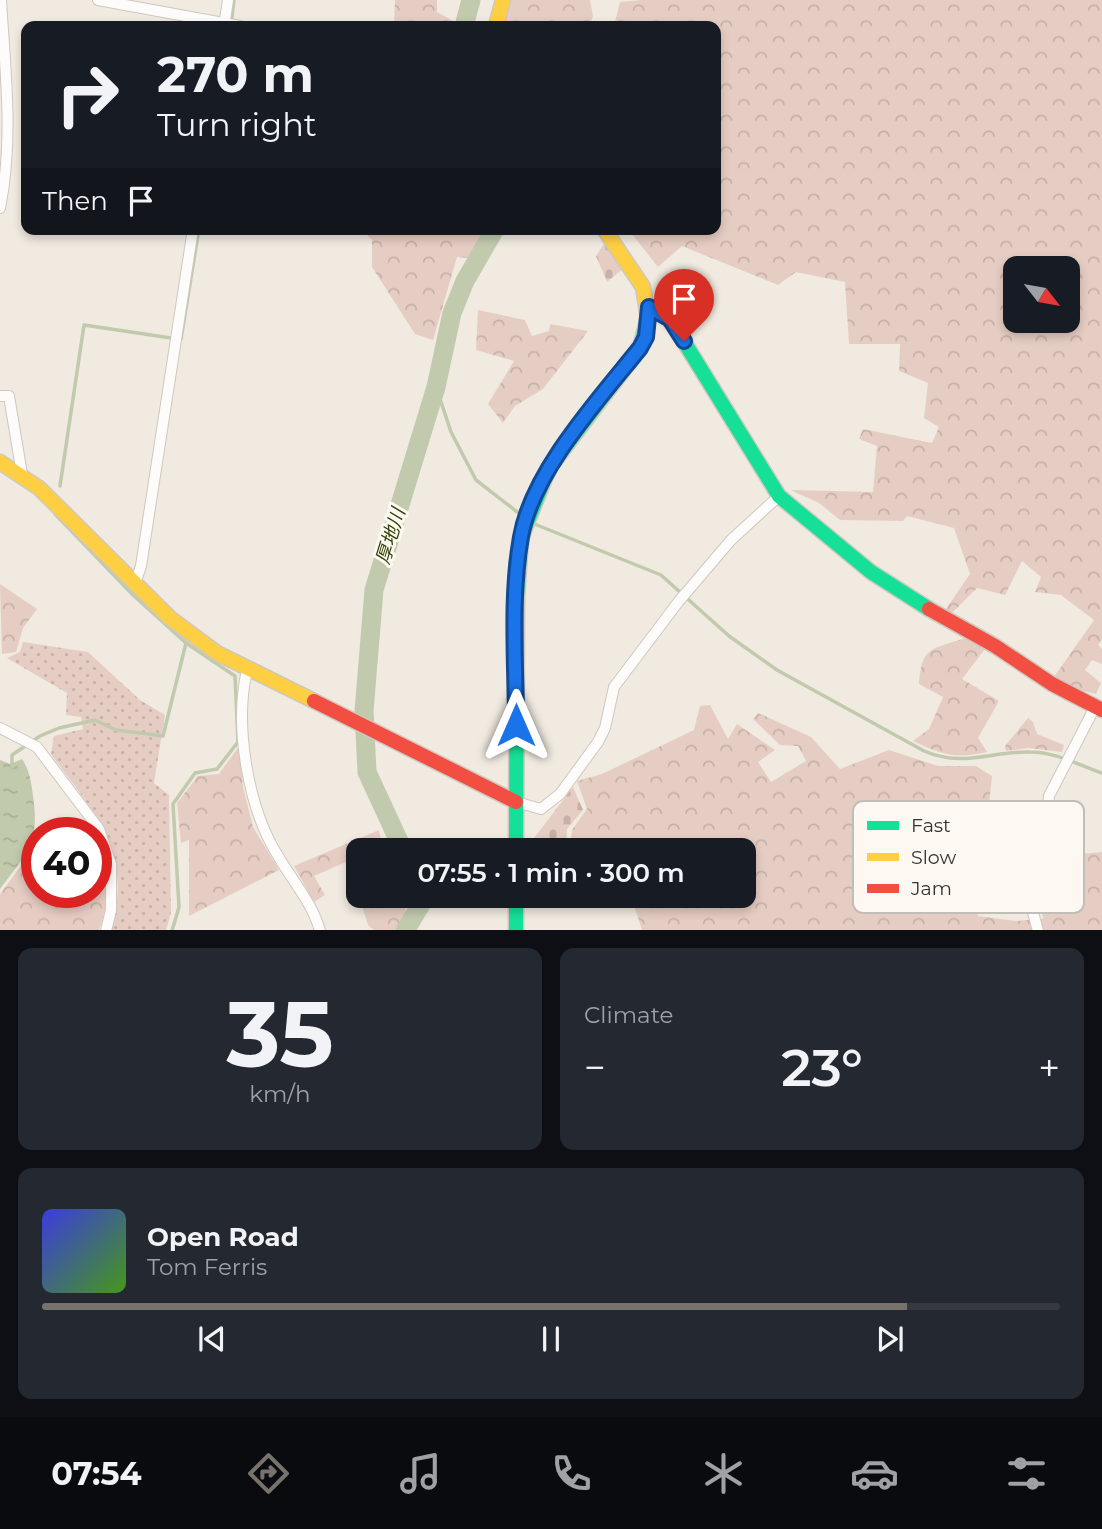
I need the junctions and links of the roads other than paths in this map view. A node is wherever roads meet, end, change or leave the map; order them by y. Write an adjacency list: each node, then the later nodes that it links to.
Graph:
1 (1, 0): 8 (street)
2 (98, 0): 5 (street)
3 (228, 0): 6 (street)
4 (503, 0): 7 (street)
5 (209, 21)
6 (230, 21)
7 (497, 21)
8 (0, 208)
9 (192, 235): 16 (street)
10 (608, 235): 11 (street)
11 (649, 307): 15 (street); 21 (street)
12 (0, 396): 14 (street)
13 (0, 462): 14 (street)
14 (22, 474): 16 (street)
15 (779, 496): 18 (street); 21 (street)
16 (135, 584): 17 (street)
17 (247, 670): 21 (street); 26 (street)
18 (1098, 709): 20 (street)
19 (0, 728): 25 (street)
20 (1048, 801)
21 (516, 802): 22 (street)
22 (516, 838)
23 (516, 908): 27 (street)
24 (1033, 913): 28 (street)
25 (106, 930)
26 (320, 930)
27 (516, 930)
28 (1038, 930)

